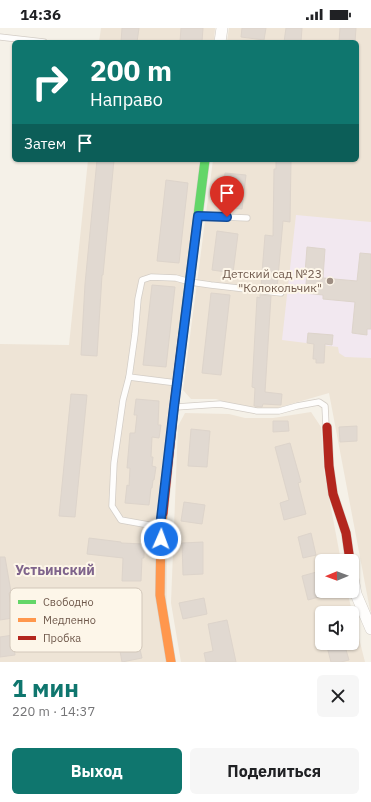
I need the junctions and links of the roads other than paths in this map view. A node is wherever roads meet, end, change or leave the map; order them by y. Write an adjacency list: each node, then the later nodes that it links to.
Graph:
1 (222, 28): 4 (street)
2 (0, 37): 3 (lane)
3 (26, 40)
4 (220, 40)
5 (205, 162): 6 (street)
6 (198, 216): 7 (lane); 8 (street)
7 (247, 218)
8 (190, 282): 9 (lane); 10 (lane); 11 (street)
9 (281, 293)
10 (129, 377): 11 (lane); 14 (lane)
11 (177, 383): 12 (street)
12 (174, 407): 13 (lane); 14 (street)
13 (327, 427): 15 (street)
14 (160, 527): 18 (street)
15 (349, 554)
16 (358, 598): 17 (street)
17 (371, 628)
18 (171, 662)

